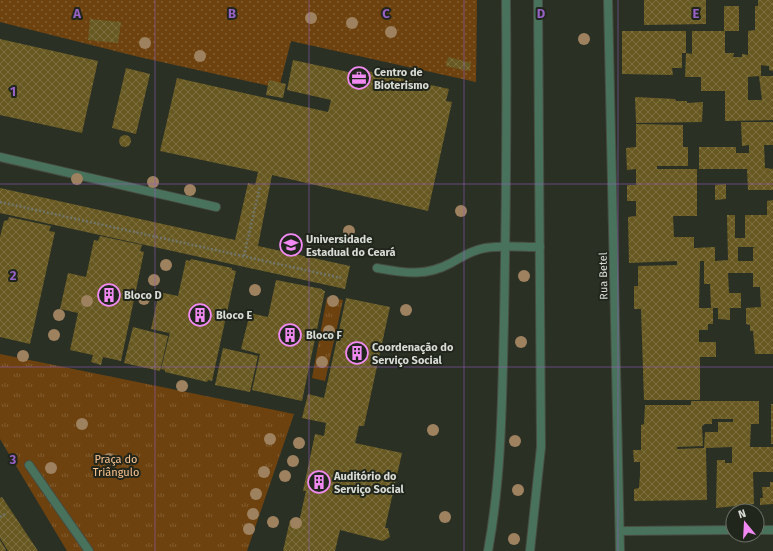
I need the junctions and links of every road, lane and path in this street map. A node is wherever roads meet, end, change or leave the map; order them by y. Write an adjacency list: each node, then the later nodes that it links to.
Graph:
1 (506, 0): 8 (street)
2 (538, 0): 9 (street)
3 (608, 0): 17 (street, Rua Betel)
4 (0, 157): 7 (street)
5 (260, 186): 10 (path)
6 (0, 202): 12 (path)
7 (216, 207)
8 (505, 247): 9 (street); 11 (street); 19 (street)
9 (540, 247): 20 (street)
10 (244, 256)
11 (377, 268)
12 (341, 278)
13 (29, 465): 18 (street)
14 (7, 513): 15 (path)
15 (0, 517)
16 (725, 530): 17 (street)
17 (621, 531): 21 (street, Rua Betel)
18 (89, 551)
19 (488, 551)
20 (530, 551)
21 (620, 551)

